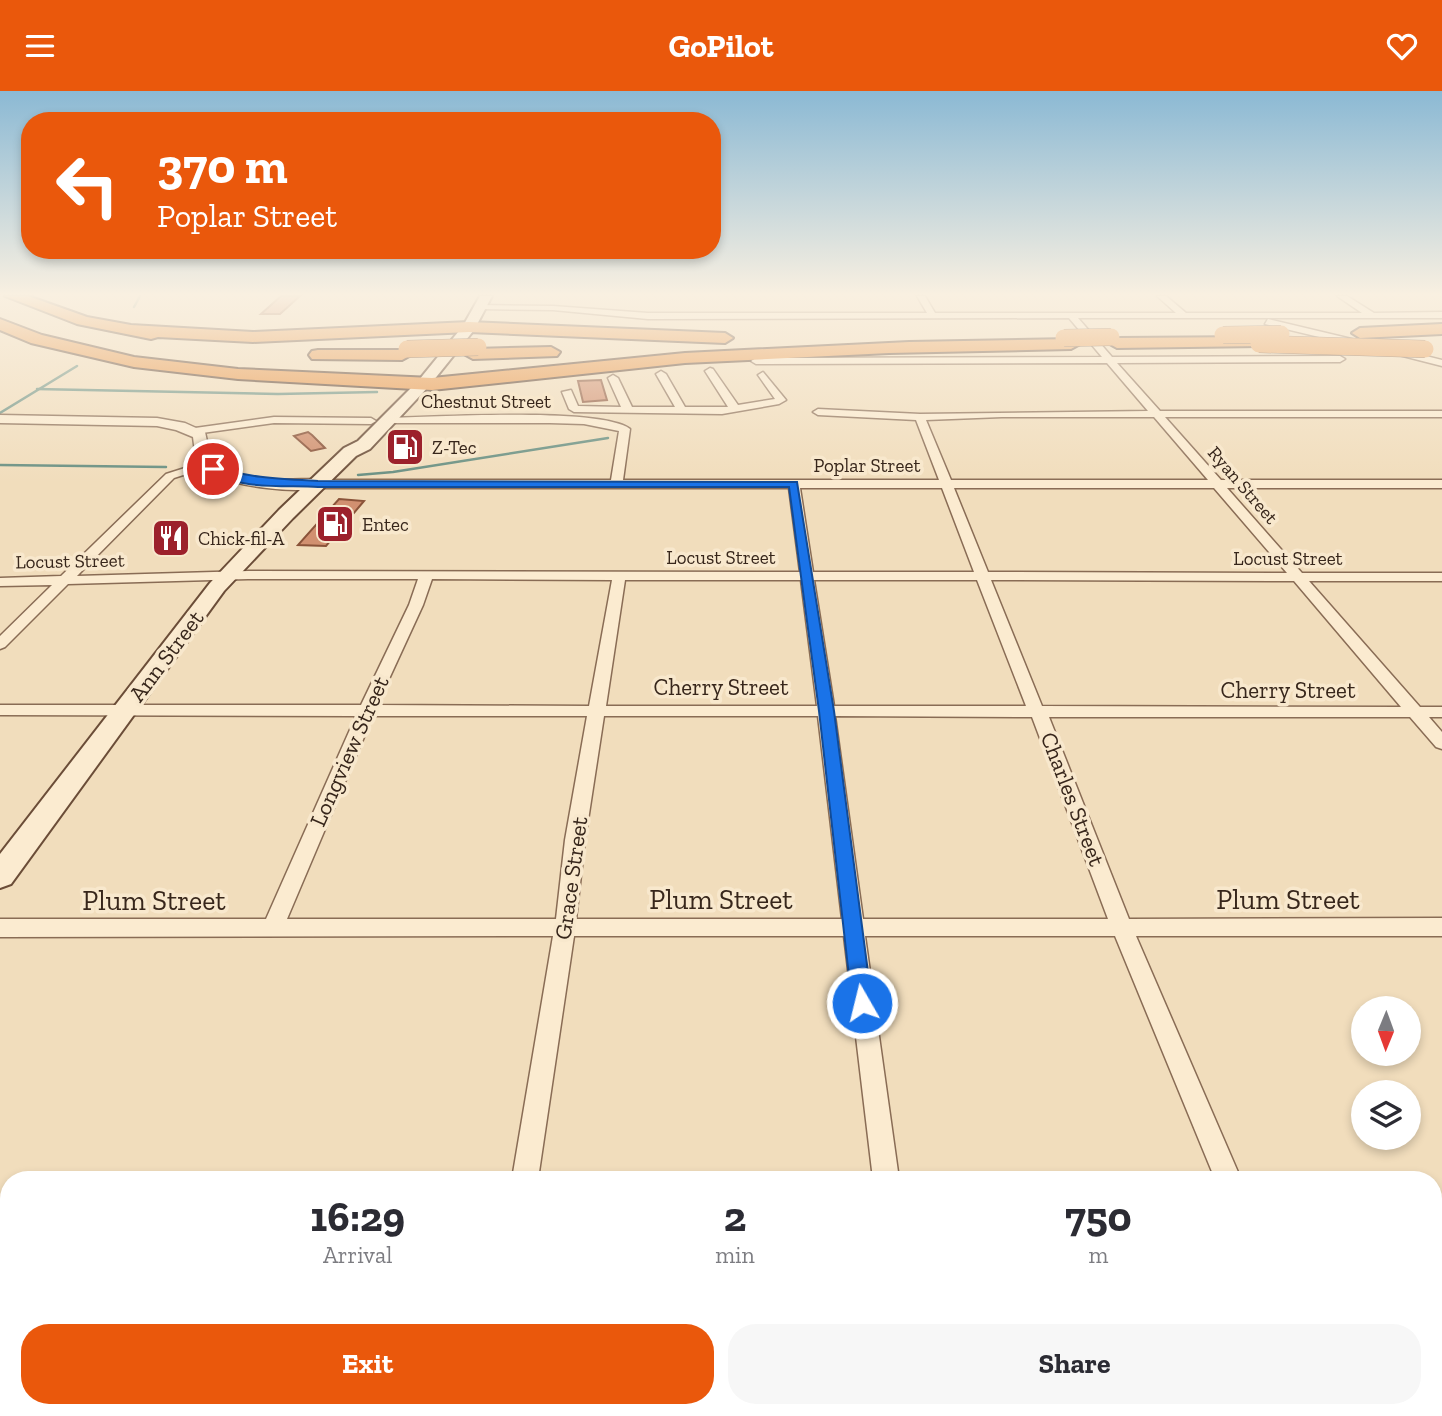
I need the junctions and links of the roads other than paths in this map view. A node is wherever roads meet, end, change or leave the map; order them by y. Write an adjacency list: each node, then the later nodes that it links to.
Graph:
1 (116, 358): 13 (highway)
2 (434, 358): 13 (main road, Ann Street)
3 (688, 358): 13 (highway)
4 (1420, 358): 8 (street)
5 (1339, 359): 6 (street)
6 (1108, 360): 7 (street); 20 (street, Ryan Street)
7 (756, 361)
8 (1442, 363)
9 (710, 371): 15 (street)
10 (662, 374): 18 (street)
11 (763, 375): 15 (street)
12 (613, 378): 17 (street)
13 (408, 391): 24 (main road, Ann Street)
14 (567, 392): 16 (street)
15 (735, 409): 18 (street)
16 (607, 410): 17 (street); 25 (street)
17 (628, 410): 18 (street)
18 (682, 411)
19 (818, 412): 22 (street)
20 (1156, 414): 21 (street); 22 (street); 32 (street, Ryan Street)
21 (1442, 414)
22 (920, 417): 34 (street, Charles Street)
23 (0, 419): 26 (street, Chestnut Street)
24 (380, 421): 25 (street, Chestnut Street); 26 (street, Chestnut Street); 27 (main road, Ann Street)
25 (598, 421): 30 (street)
26 (195, 431): 28 (street)
27 (350, 451): 29 (main road, Ann Street)
28 (206, 464): 29 (street, Poplar Street); 43 (street)
29 (318, 484): 30 (street, Poplar Street); 35 (main road, Ann Street)
30 (617, 484): 31 (street, Poplar Street)
31 (794, 484): 34 (street, Poplar Street); 37 (street)
32 (1217, 484): 33 (street, Poplar Street); 34 (street, Poplar Street); 40 (street, Ryan Street)
33 (1442, 484)
34 (948, 485): 38 (street, Charles Street)
35 (227, 576): 36 (street, Locust Street); 43 (street, Locust Street); 45 (main road, Ann Street)
36 (426, 576): 39 (street, Locust Street); 46 (street, Longview Street)
37 (808, 576): 38 (street, Locust Street); 39 (street, Locust Street); 49 (street)
38 (984, 576): 40 (street, Locust Street); 50 (street, Charles Street)
39 (619, 577): 48 (street, Grace Street)
40 (1298, 577): 41 (street, Locust Street); 51 (street, Ryan Street)
41 (1442, 577)
42 (0, 582): 43 (street, Locust Street)
43 (61, 582): 44 (street)
44 (0, 644)
45 (127, 709): 46 (street, Cherry Street); 47 (street, Cherry Street); 54 (main road, Ann Street)
46 (367, 709): 48 (street, Cherry Street); 59 (street, Longview Street)
47 (0, 710)
48 (598, 710): 49 (street, Cherry Street); 60 (street, Grace Street)
49 (826, 711): 50 (street, Cherry Street); 56 (street)
50 (1038, 712): 51 (street, Cherry Street); 57 (street, Charles Street)
51 (1415, 712): 52 (street, Cherry Street); 53 (street, Ryan Street)
52 (1442, 712)
53 (1442, 743)
54 (0, 876)
55 (1442, 926): 57 (street, Plum Street)
56 (852, 927): 57 (street, Plum Street); 60 (street, Plum Street); 62 (street)
57 (1122, 927): 63 (street, Charles Street)
58 (0, 928): 59 (street, Plum Street)
59 (273, 928): 60 (street, Plum Street)
60 (565, 928): 61 (street, Grace Street)
61 (526, 1171)
62 (885, 1171)
63 (1225, 1171)

